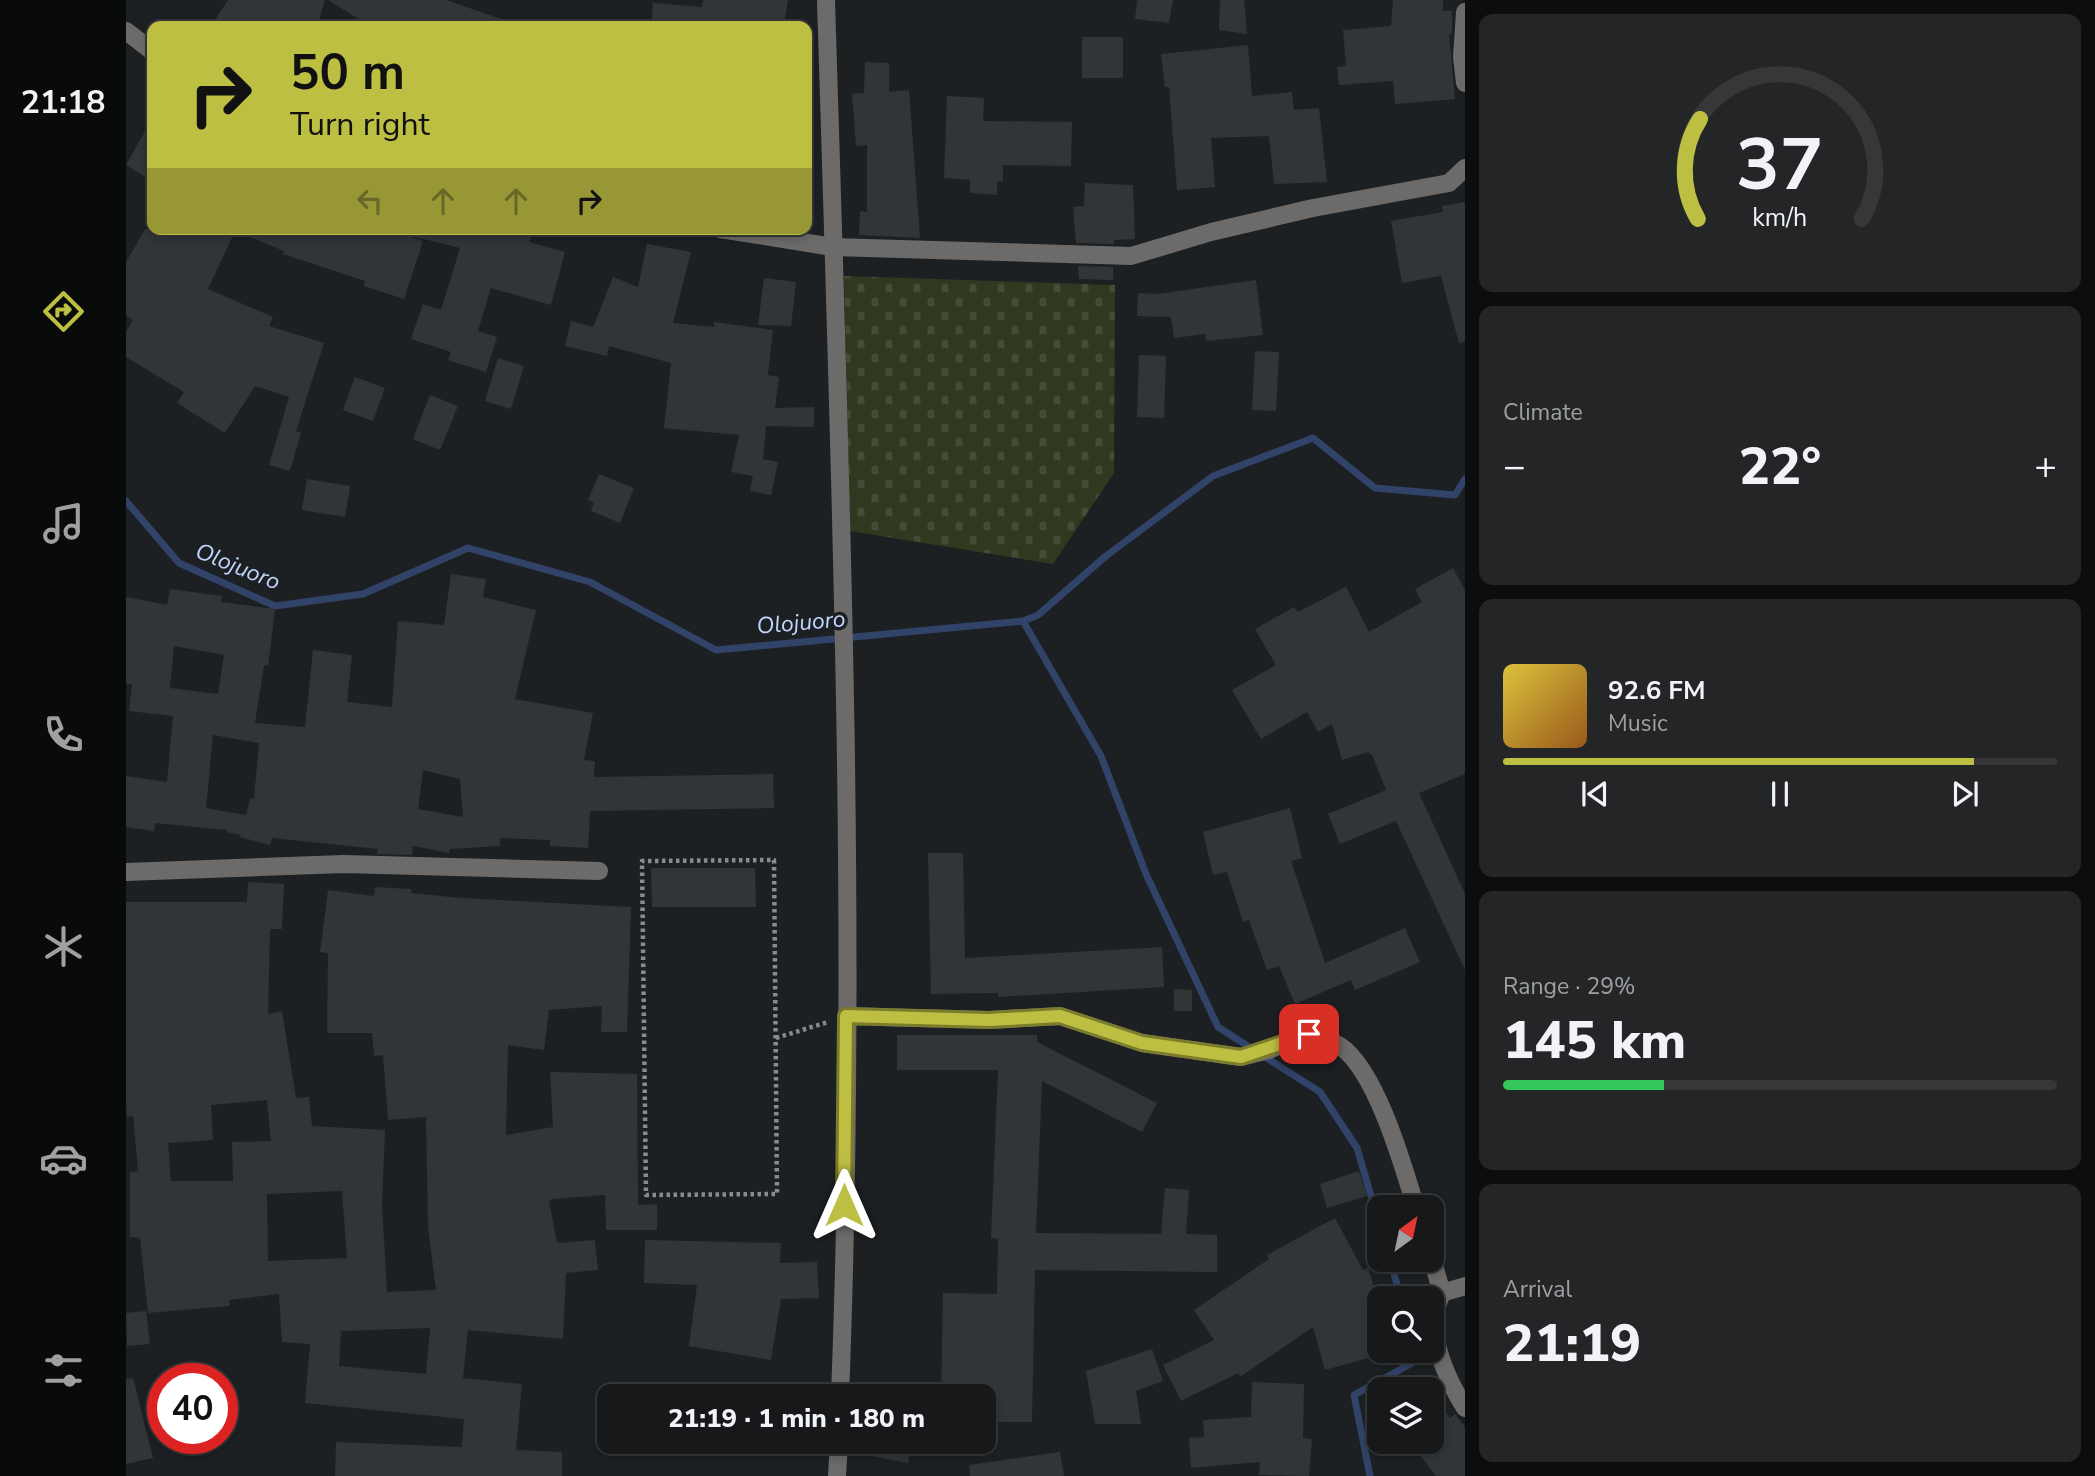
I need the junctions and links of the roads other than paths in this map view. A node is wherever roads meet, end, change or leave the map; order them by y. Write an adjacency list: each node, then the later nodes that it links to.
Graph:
1 (826, 0): 8 (street)
2 (1465, 12): 5 (street)
3 (126, 31): 4 (street)
4 (147, 47)
5 (1465, 83)
6 (1465, 168): 8 (street)
7 (758, 235): 8 (street)
8 (833, 247): 11 (street)
9 (599, 871): 10 (street)
10 (126, 872)
11 (846, 1016): 12 (street); 16 (street)
12 (1412, 1195)
13 (1465, 1286): 14 (street)
14 (1444, 1292)
15 (1442, 1363): 17 (street)
16 (840, 1384)
17 (1465, 1408)
18 (838, 1454): 19 (street)
19 (837, 1476)

